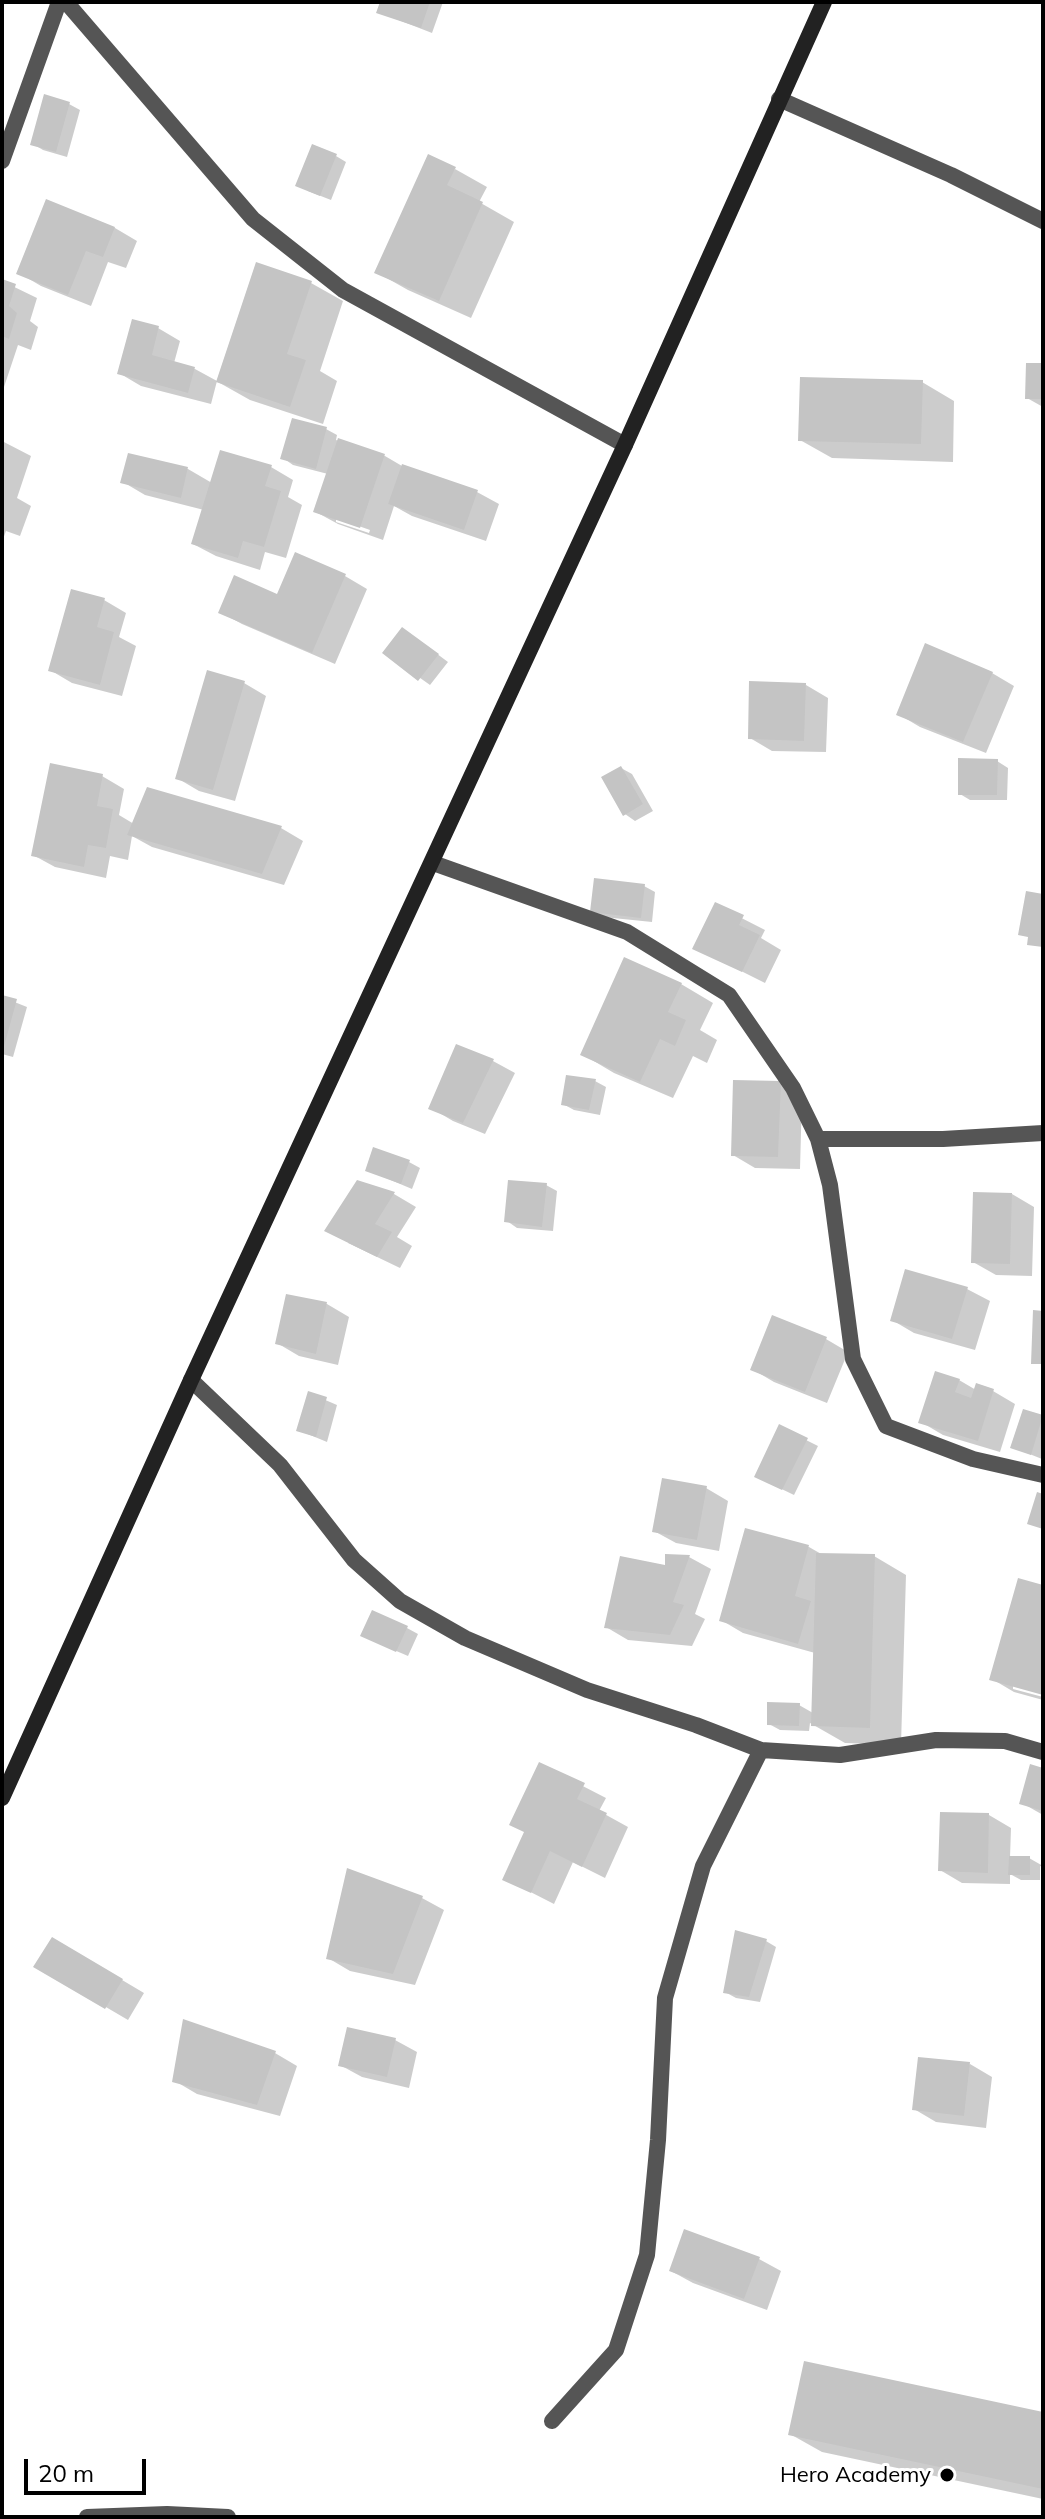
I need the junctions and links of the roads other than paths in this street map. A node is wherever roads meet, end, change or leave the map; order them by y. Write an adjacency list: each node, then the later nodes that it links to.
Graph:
1 (59, 2): 5 (street)
2 (66, 2): 7 (street)
3 (824, 2): 4 (main road)
4 (779, 99): 6 (street); 7 (main road)
5 (2, 161)
6 (1043, 221)
7 (625, 445): 8 (main road)
8 (433, 863): 10 (street); 11 (main road)
9 (1043, 1133): 10 (street)
10 (818, 1139): 12 (street)
11 (191, 1380): 13 (street); 15 (main road)
12 (1043, 1475)
13 (761, 1750): 14 (street); 16 (street)
14 (1043, 1752)
15 (2, 1798)
16 (552, 2421)
17 (87, 2517): 18 (street)
18 (228, 2517)

